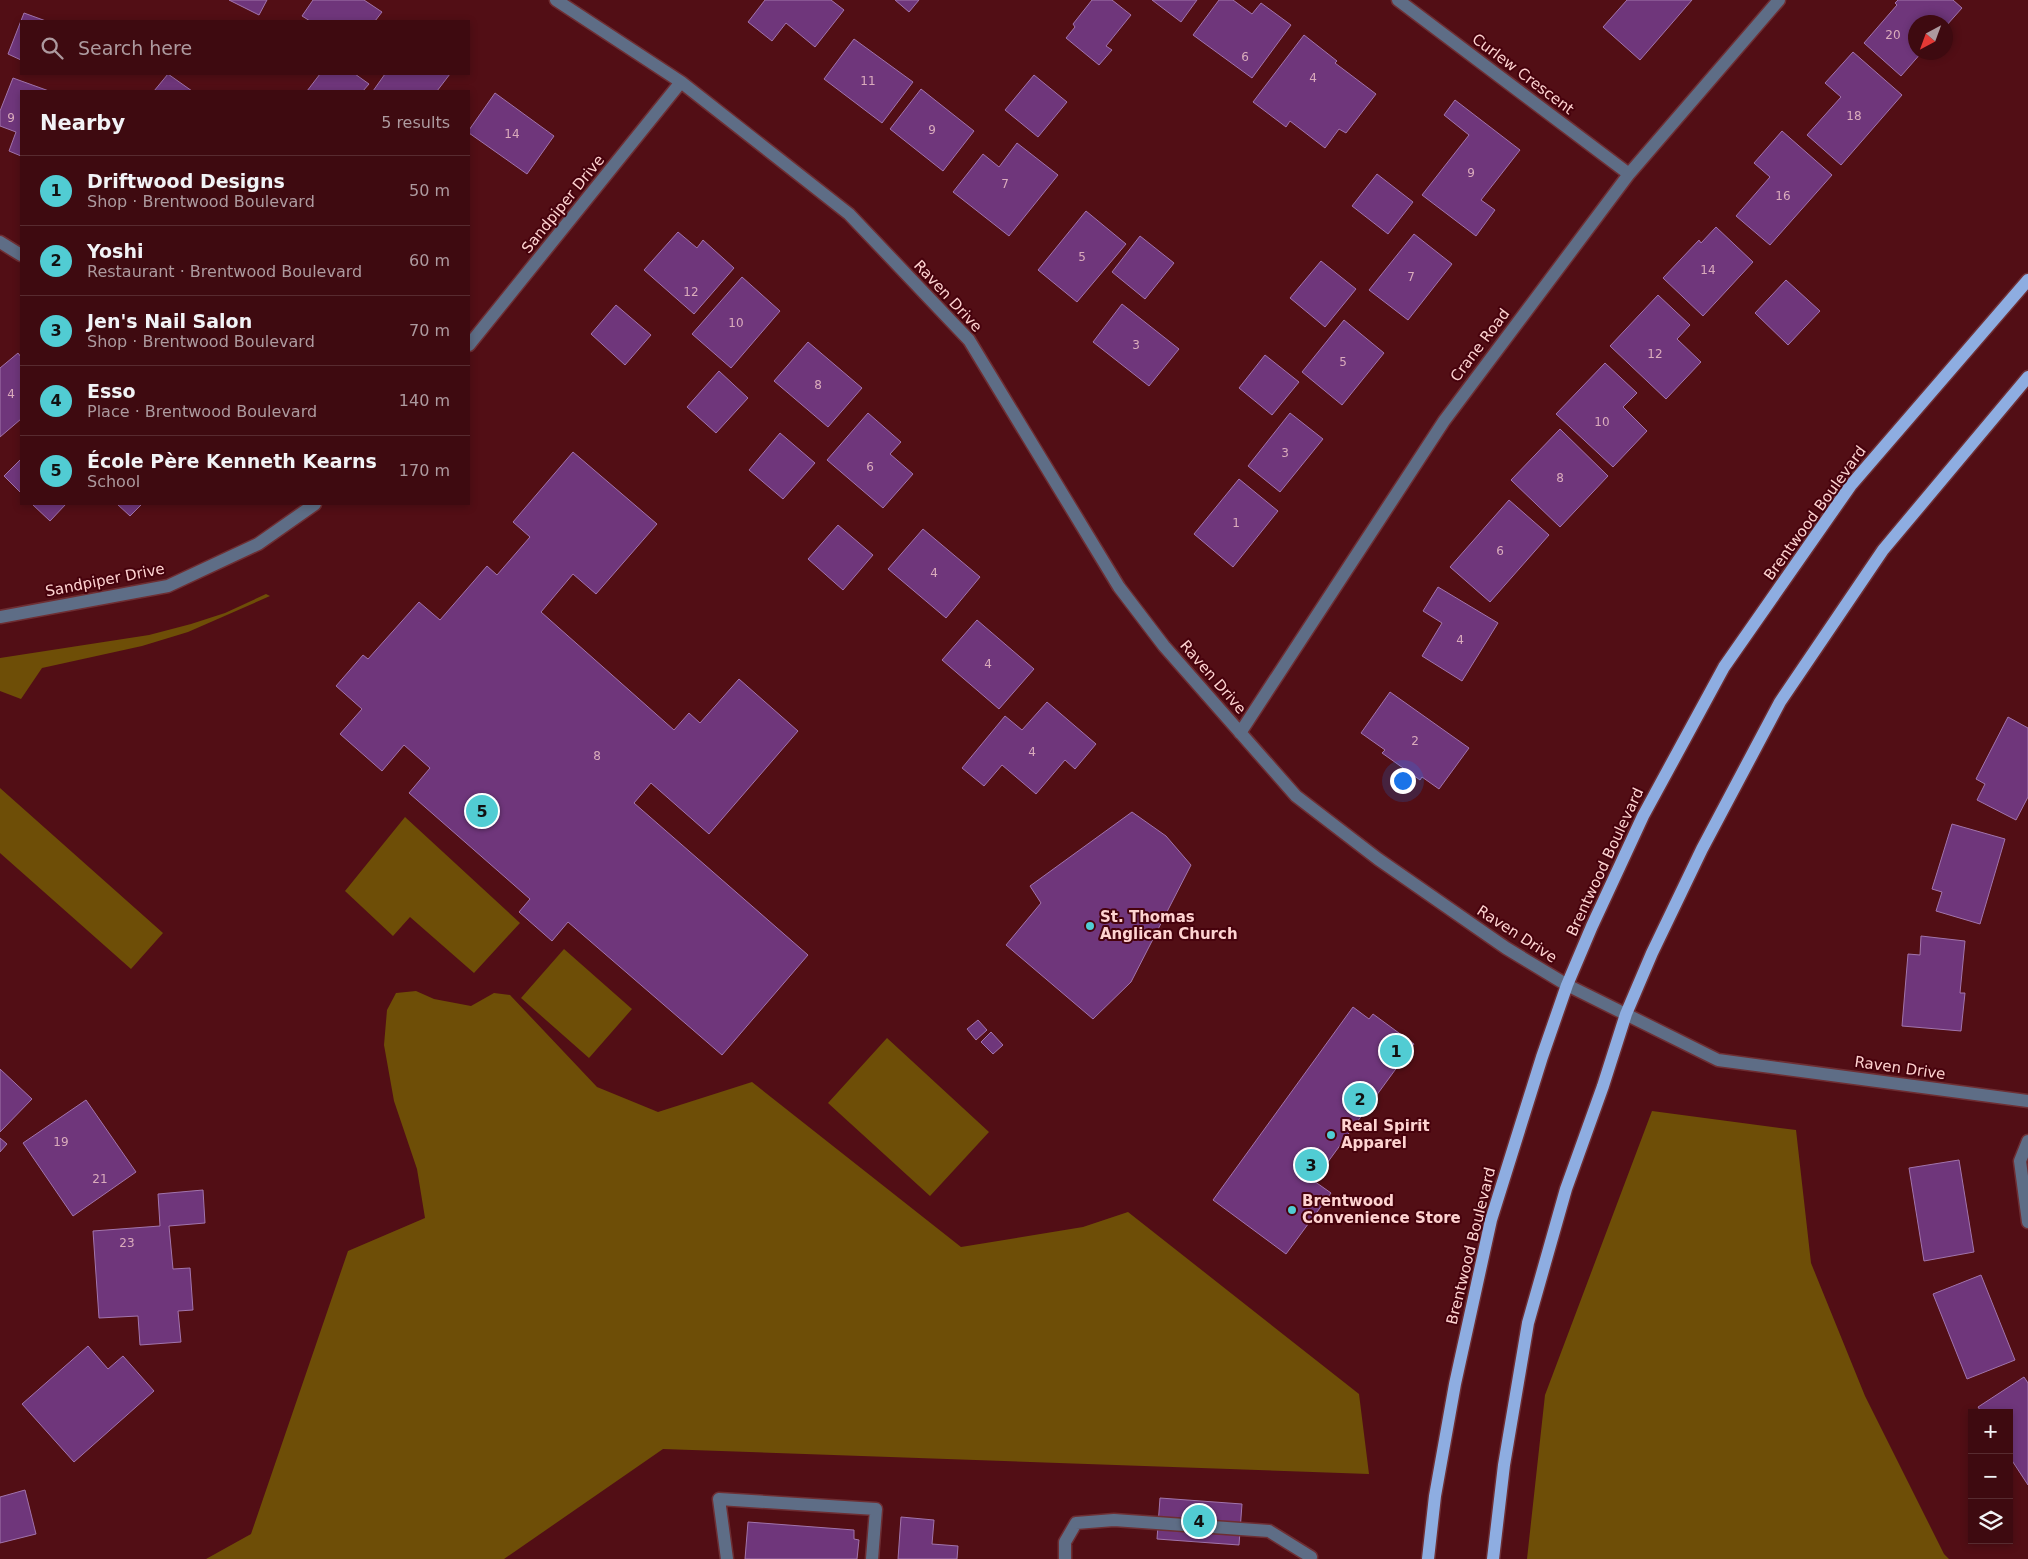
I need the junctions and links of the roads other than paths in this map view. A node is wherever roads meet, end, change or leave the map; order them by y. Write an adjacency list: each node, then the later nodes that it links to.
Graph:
1 (556, 0): 4 (street, Raven Drive)
2 (1398, 0): 5 (street, Curlew Crescent)
3 (1779, 0): 5 (street, Crane Road)
4 (681, 82): 9 (street, Sandpiper Drive); 13 (street, Raven Drive)
5 (1629, 174): 13 (street, Crane Road)
6 (0, 242): 7 (street)
7 (20, 254)
8 (2028, 280): 14 (main road, Brentwood Boulevard)
9 (470, 344)
10 (2028, 377): 15 (main road)
11 (309, 505): 12 (street, Sandpiper Drive)
12 (0, 617)
13 (1240, 733): 14 (street, Raven Drive)
14 (1567, 985): 15 (street, Raven Drive); 20 (main road, Brentwood Boulevard)
15 (1626, 1014): 16 (street, Raven Drive); 24 (main road)
16 (2028, 1101)
17 (2028, 1141): 18 (street)
18 (2028, 1222)
19 (1311, 1557): 23 (street)
20 (1427, 1557)
21 (727, 1559): 22 (street)
22 (872, 1559)
23 (1065, 1559)
24 (1493, 1559)

